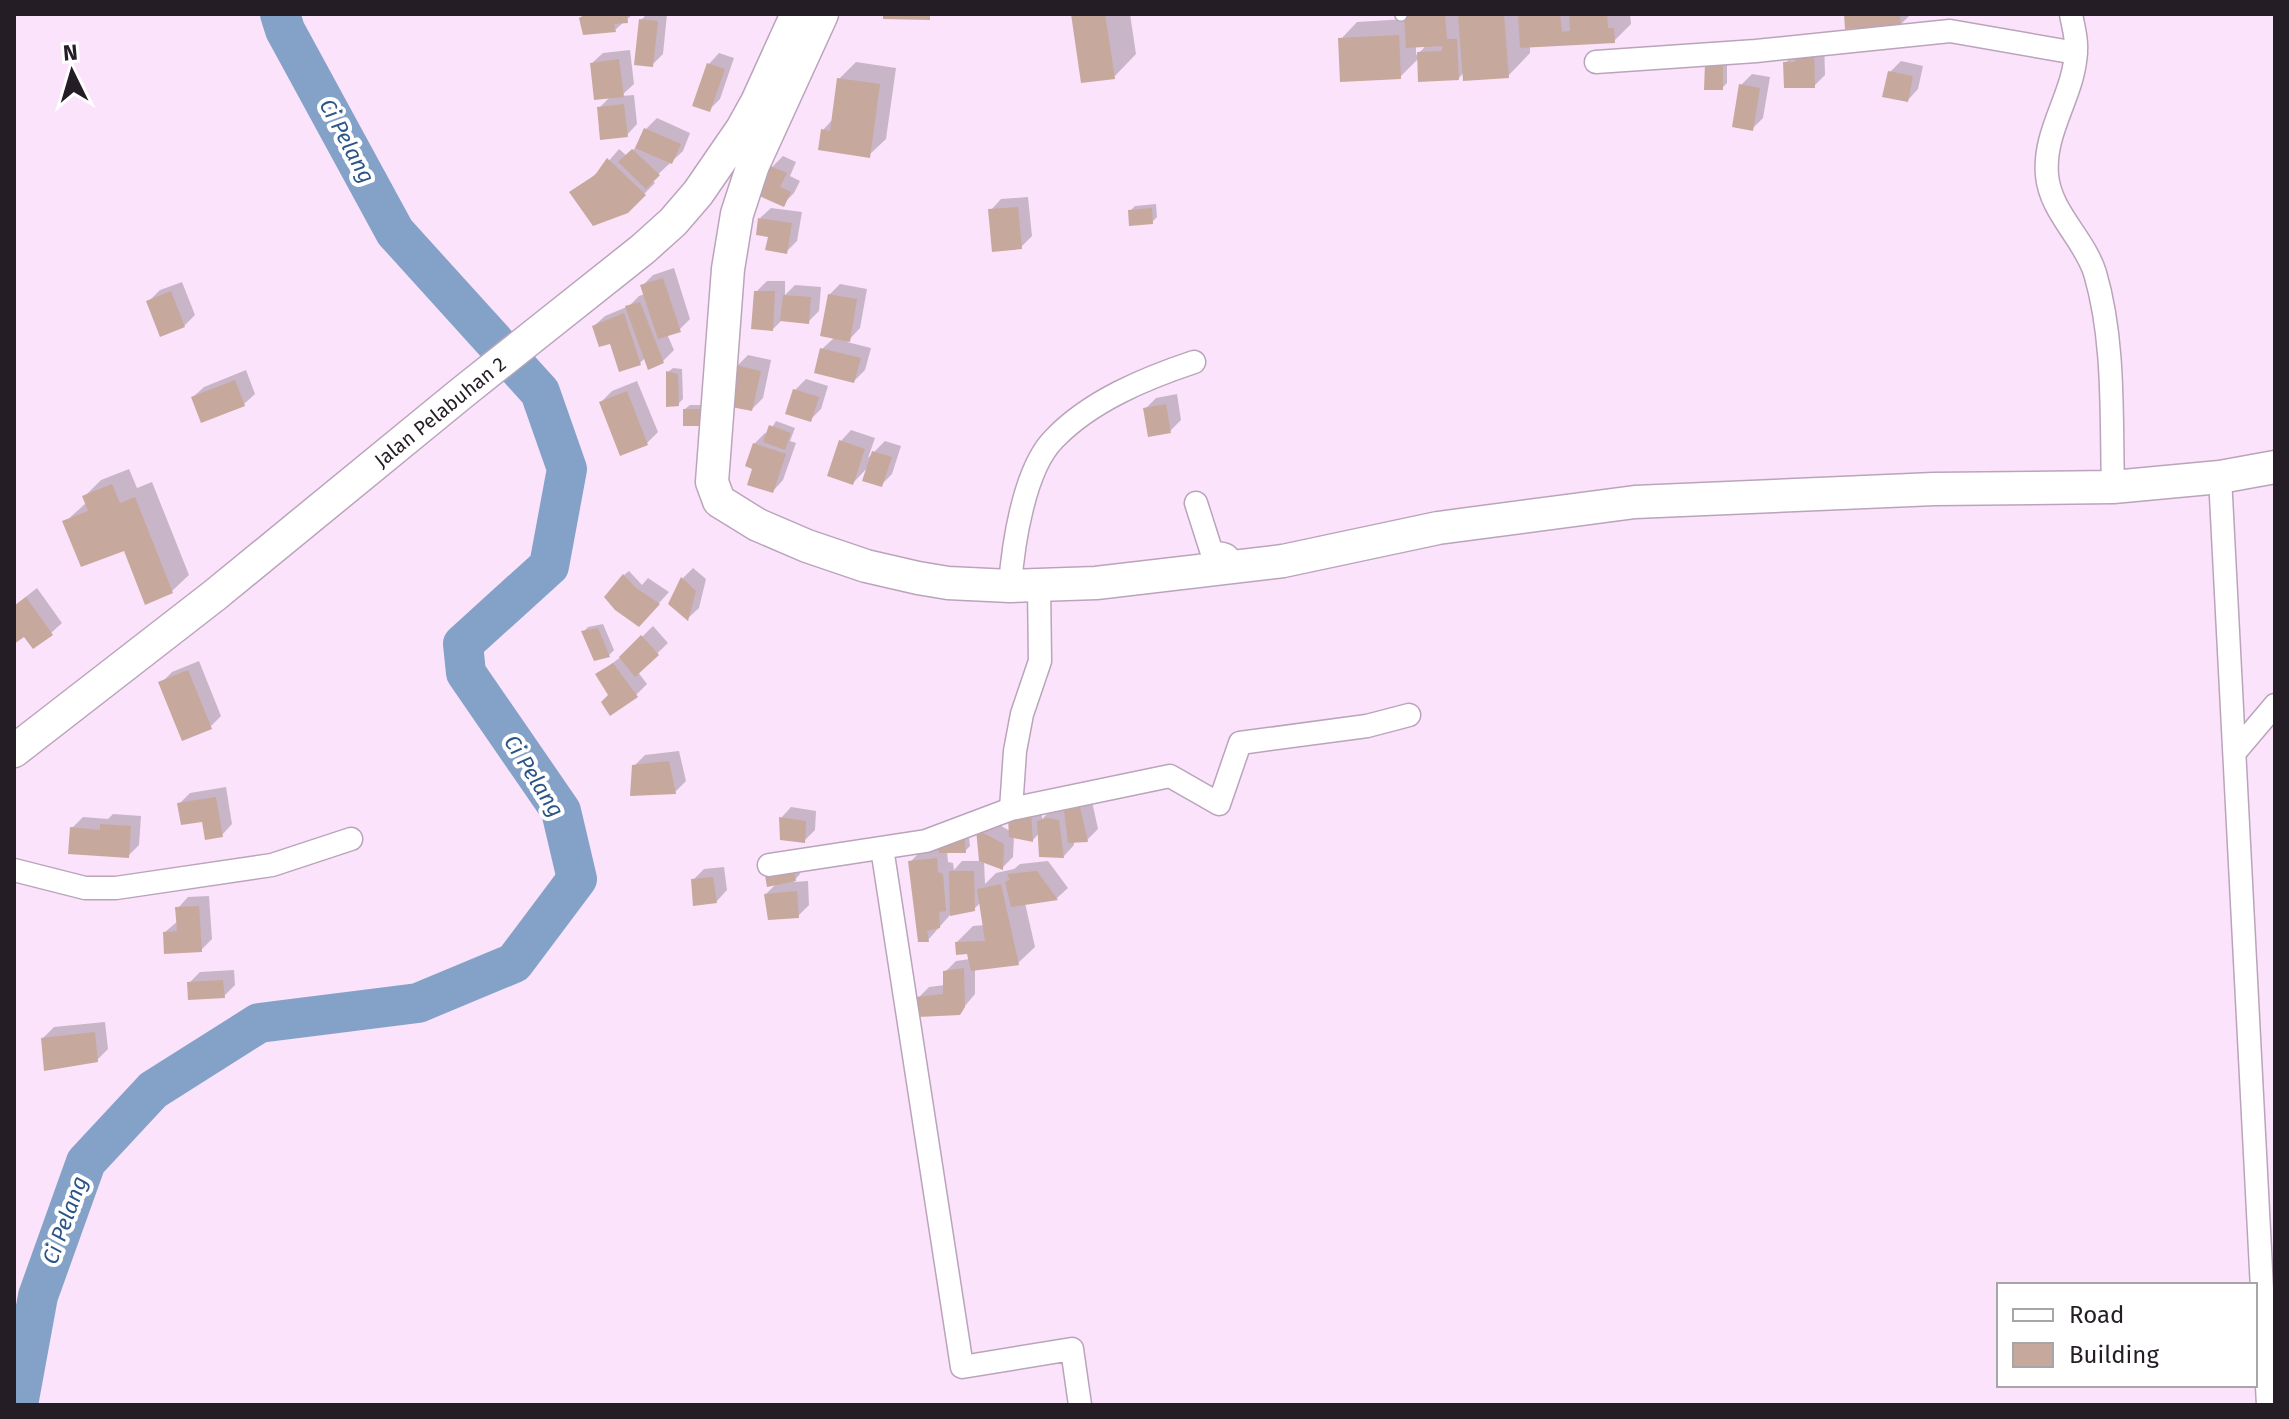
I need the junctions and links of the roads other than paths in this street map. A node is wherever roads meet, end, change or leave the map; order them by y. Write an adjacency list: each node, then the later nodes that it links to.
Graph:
1 (797, 14): 15 (street, Jalan Pelabuhan 2)
2 (822, 14): 12 (street)
3 (2071, 14): 4 (street)
4 (2076, 53): 5 (street); 9 (street)
5 (1596, 62)
6 (1194, 362): 12 (street)
7 (2275, 467): 8 (street)
8 (2220, 477): 9 (street); 16 (street)
9 (2113, 487): 11 (street)
10 (1196, 503): 11 (street)
11 (1235, 567): 12 (street)
12 (1025, 586): 17 (street)
13 (2275, 705): 16 (street)
14 (1409, 715): 17 (street)
15 (14, 751)
16 (2236, 751): 23 (street)
17 (1011, 809): 19 (street)
18 (351, 839): 21 (street)
19 (882, 848): 20 (street); 22 (street)
20 (769, 865)
21 (14, 870)
22 (1080, 1405)
23 (2268, 1405)

